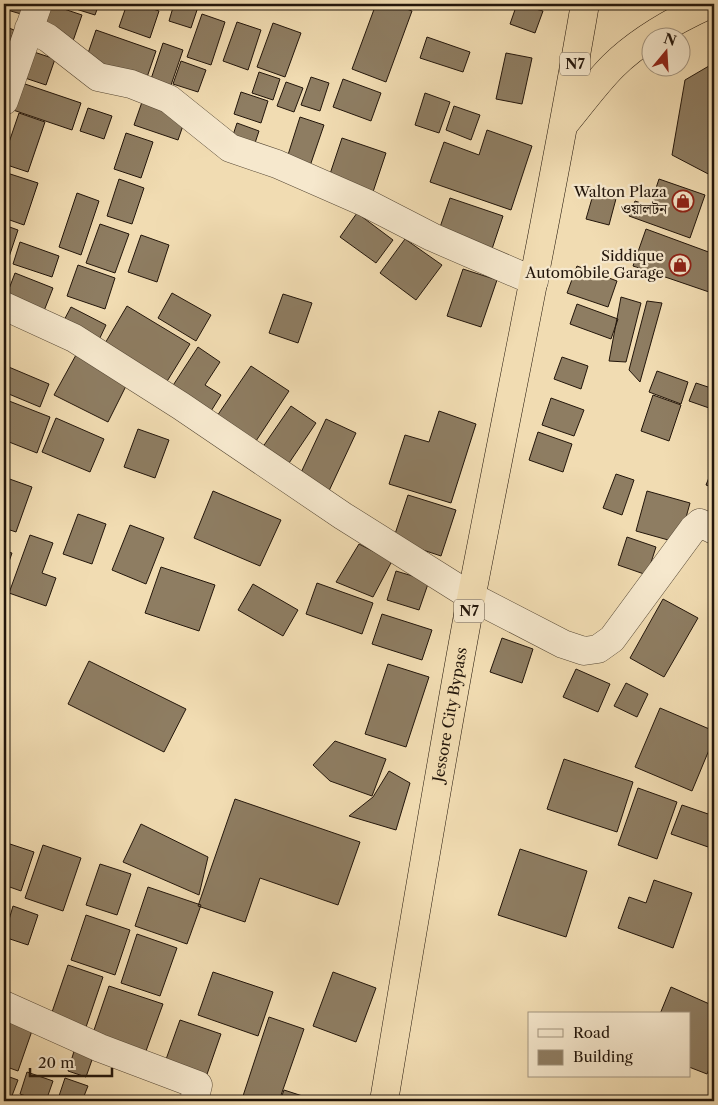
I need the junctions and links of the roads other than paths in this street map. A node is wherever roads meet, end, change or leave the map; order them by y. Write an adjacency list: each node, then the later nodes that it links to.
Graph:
1 (585, 4): 5 (highway, N7)
2 (710, 4): 5 (highway, N7)
3 (33, 16): 4 (street); 6 (street)
4 (4, 101)
5 (565, 123): 6 (highway, Jessore City Bypass / N7)
6 (534, 281): 9 (highway, Jessore City Bypass / N7)
7 (4, 306): 9 (street)
8 (714, 530): 9 (street)
9 (472, 597): 12 (highway, Jessore City Bypass / N7)
10 (4, 1005): 11 (street)
11 (194, 1101)
12 (384, 1101)

